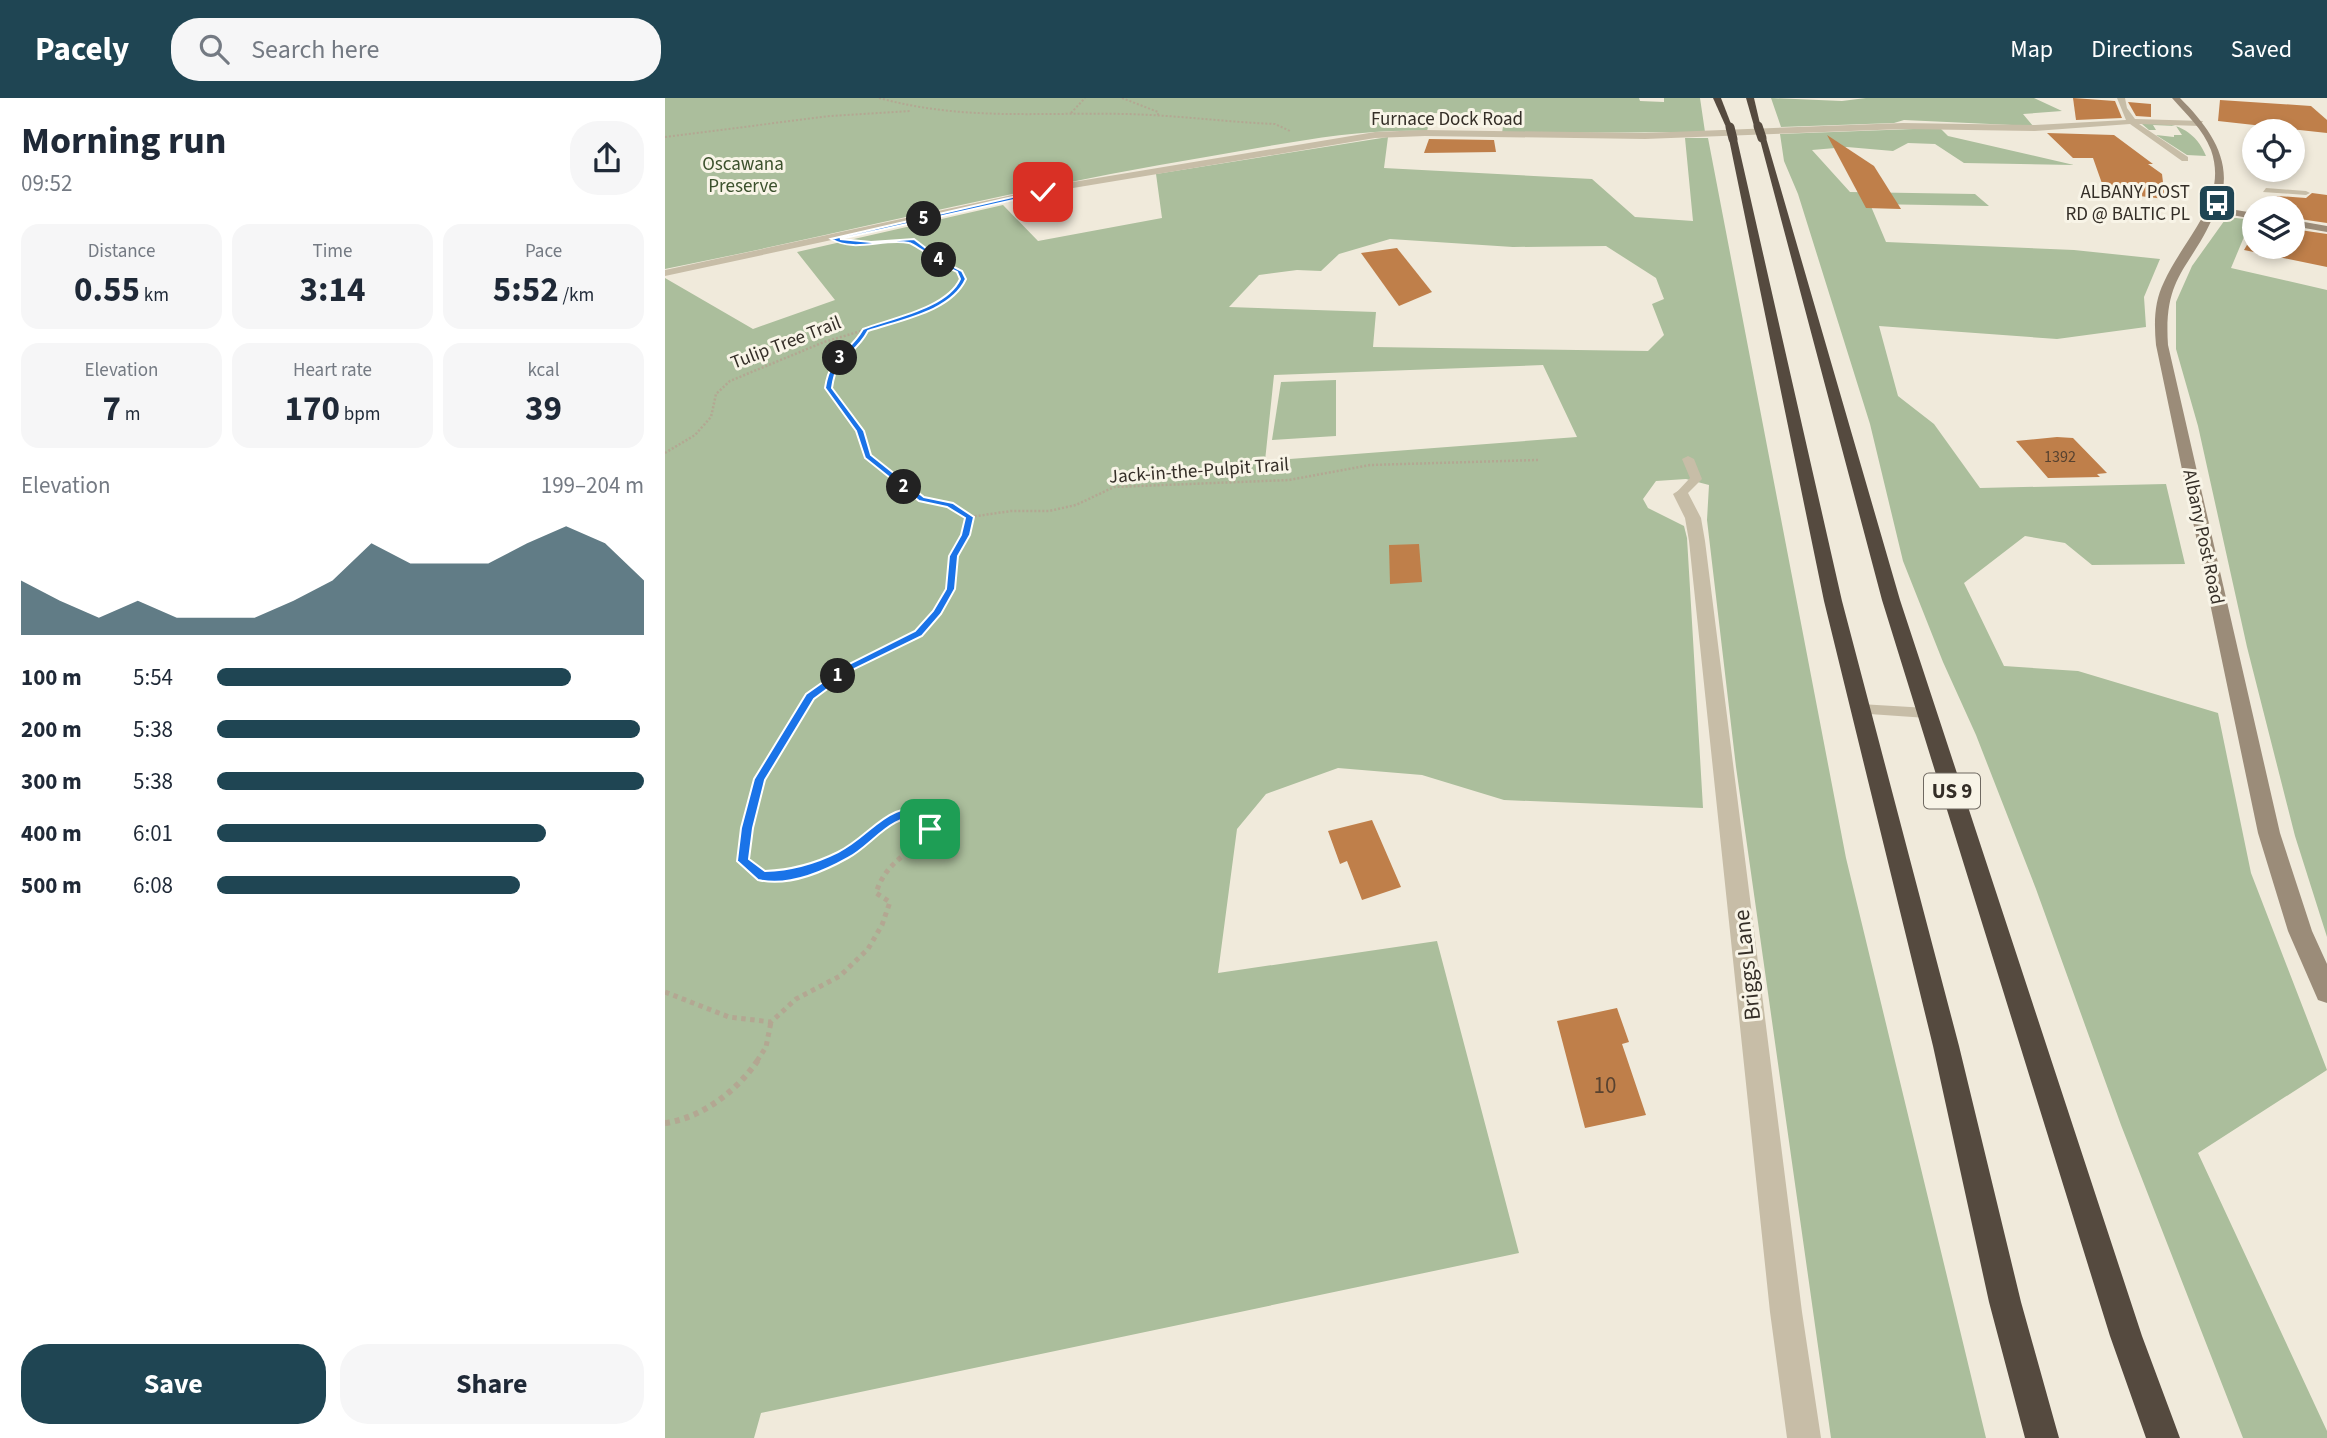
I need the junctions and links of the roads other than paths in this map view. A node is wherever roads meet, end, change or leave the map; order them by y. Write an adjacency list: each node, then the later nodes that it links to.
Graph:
1 (1717, 98): 10 (highway)
2 (1724, 98): 10 (highway)
3 (1751, 98): 9 (highway, US 9)
4 (1756, 98): 9 (highway)
5 (2121, 98): 7 (street)
6 (2176, 98): 8 (main road, Albany Post Road)
7 (2134, 122): 8 (street, Furnace Dock Road); 11 (street); 18 (street, Furnace Dock Road)
8 (2200, 123): 14 (main road, Albany Post Road)
9 (1760, 132): 22 (highway, US 9)
10 (1731, 133): 21 (highway)
11 (2185, 159)
12 (2266, 190): 13 (lane)
13 (2306, 194)
14 (2214, 209): 15 (main road); 23 (main road, Albany Post Road)
15 (2242, 214)
16 (2305, 225): 17 (main road)
17 (2327, 229)
18 (665, 273)
19 (1688, 459): 20 (lane)
20 (1681, 494): 24 (street, Briggs Lane)
21 (1860, 709): 22 (lane); 25 (highway)
22 (1927, 713): 26 (highway, US 9)
23 (2327, 992)
24 (1804, 1438)
25 (2042, 1438)
26 (2163, 1438)

